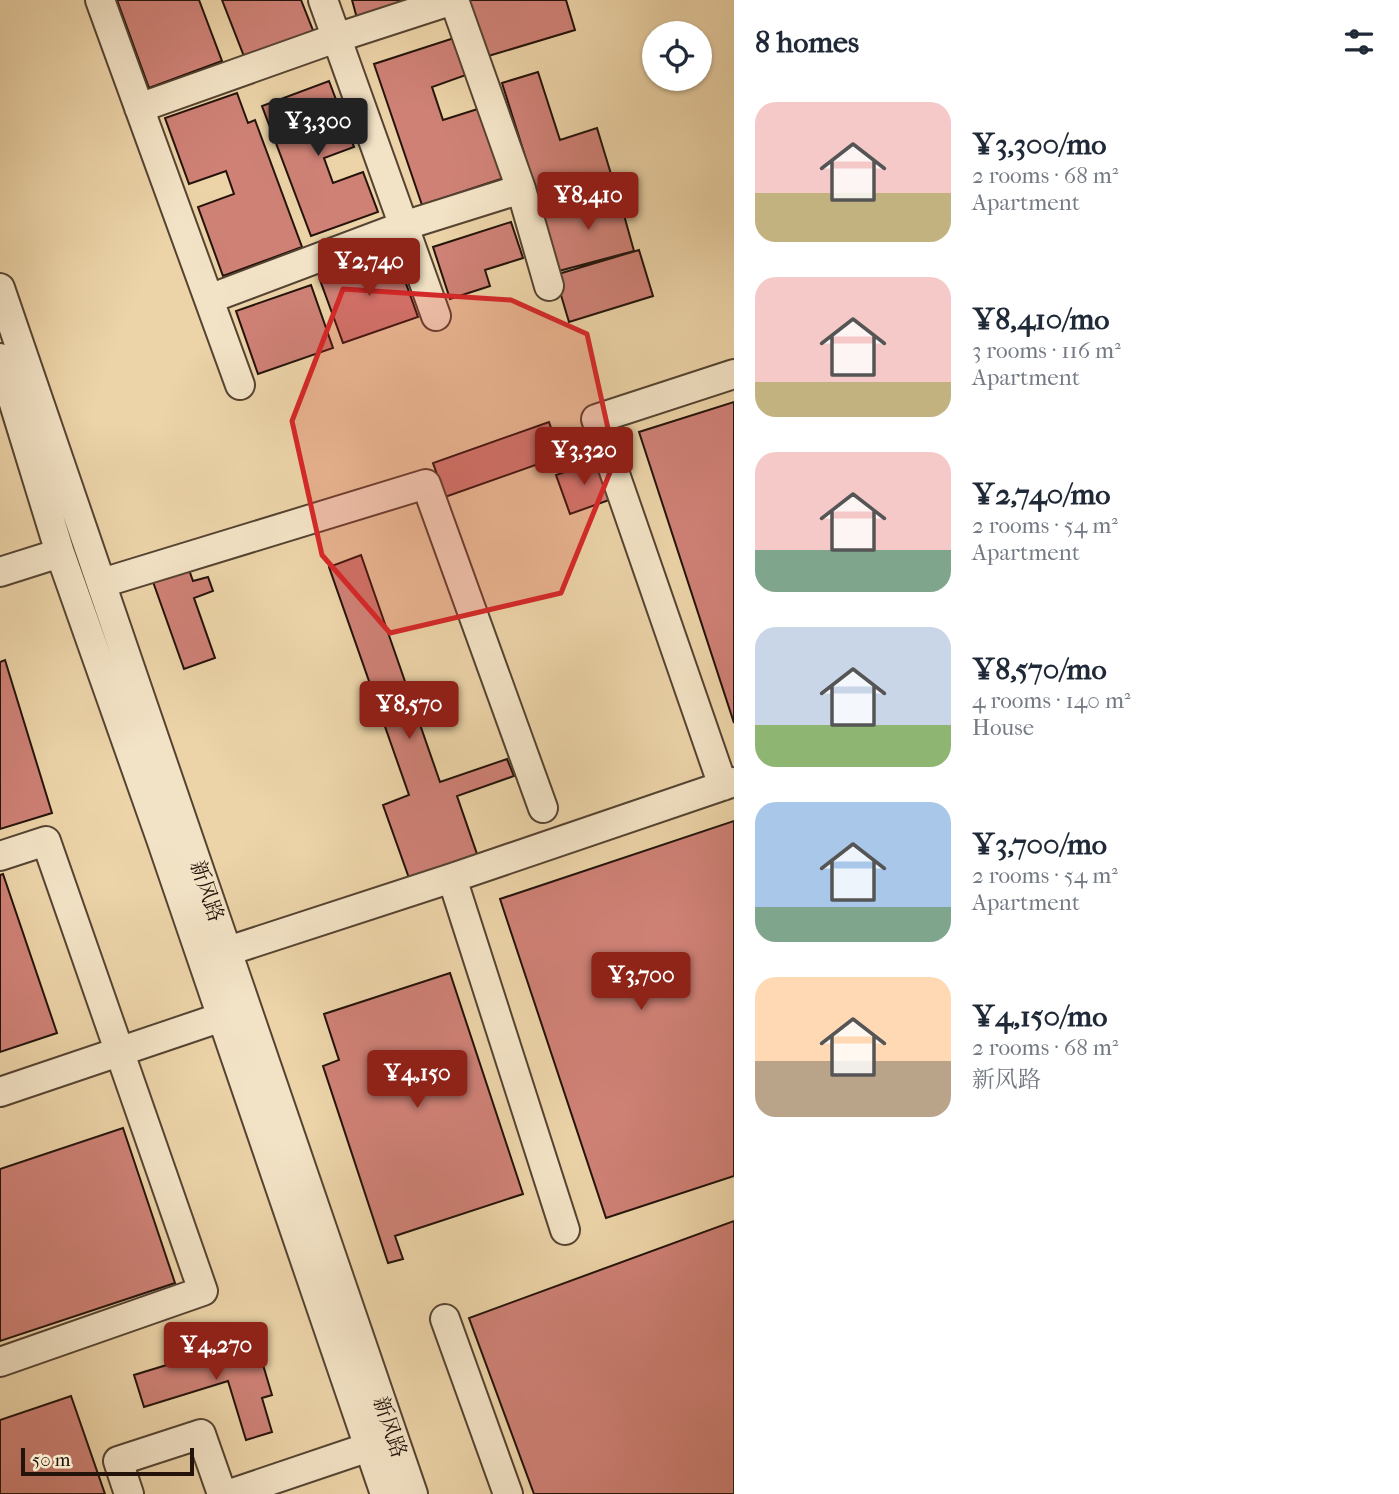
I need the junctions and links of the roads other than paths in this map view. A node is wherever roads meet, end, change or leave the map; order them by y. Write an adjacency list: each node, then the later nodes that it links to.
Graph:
1 (100, 0): 5 (street)
2 (323, 0): 4 (street)
3 (453, 0): 4 (street); 6 (street)
4 (336, 38): 5 (street); 7 (street)
5 (139, 108): 10 (street)
6 (521, 189): 7 (street); 8 (street)
7 (403, 226): 10 (street); 11 (street)
8 (549, 286)
9 (0, 288): 17 (street, 新风路)
10 (209, 299): 14 (street)
11 (436, 316)
12 (0, 358): 15 (street, 新风路)
13 (734, 374): 18 (street)
14 (240, 385)
15 (60, 553): 16 (street); 23 (street, 新风路)
16 (0, 572)
17 (102, 583): 19 (street); 22 (street, 新风路)
18 (728, 784): 21 (street)
19 (543, 808)
20 (0, 856): 24 (street)
21 (452, 878): 22 (street); 26 (street)
22 (228, 951): 34 (street, 新风路)
23 (222, 1017): 24 (street); 29 (street, 新风路)
24 (120, 1051): 25 (street); 28 (street)
25 (0, 1092)
26 (565, 1230)
27 (445, 1319): 35 (street)
28 (0, 1362)
29 (369, 1447): 32 (street); 33 (street, 新风路)
30 (129, 1494): 31 (street)
31 (222, 1494)
32 (230, 1494)
33 (385, 1494)
34 (413, 1494)
35 (508, 1494)

